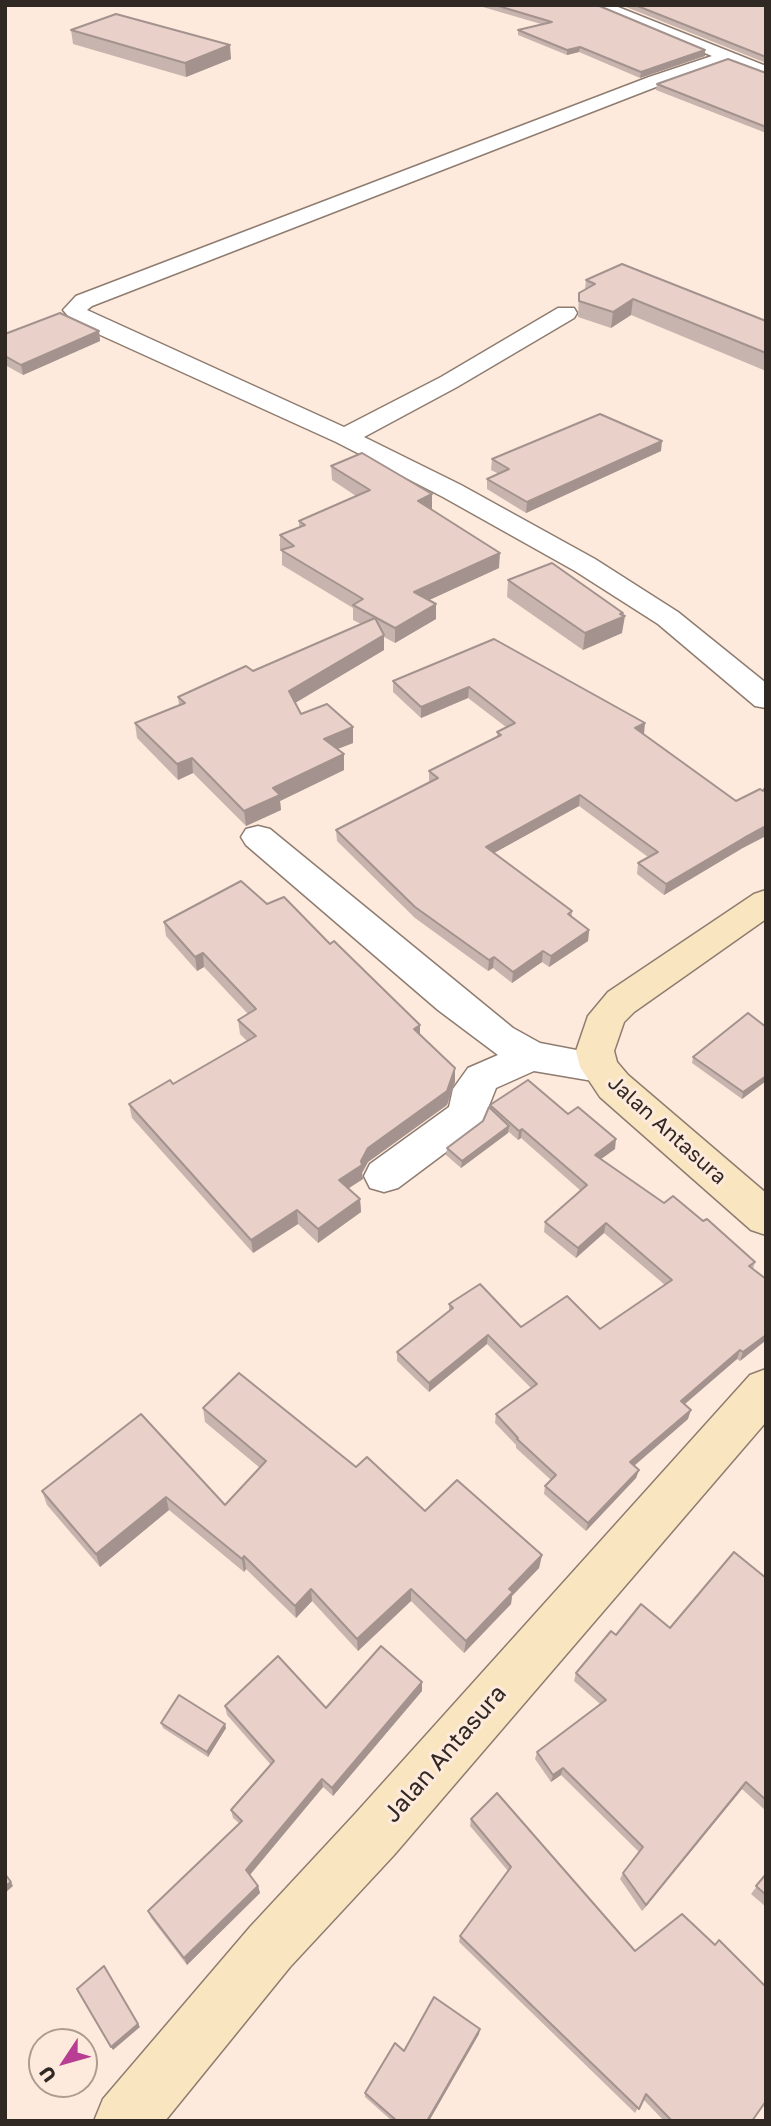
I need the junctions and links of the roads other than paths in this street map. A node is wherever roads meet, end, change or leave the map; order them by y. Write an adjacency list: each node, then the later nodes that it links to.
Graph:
1 (598, 5): 3 (street)
2 (656, 13): 3 (street)
3 (635, 20): 4 (street)
4 (727, 57): 5 (street); 7 (street)
5 (766, 72)
6 (566, 313): 7 (street)
7 (345, 438): 8 (street)
8 (766, 699)
9 (258, 837): 11 (street)
10 (766, 902): 12 (main road, Jalan Antasura)
11 (531, 1056): 12 (street); 13 (street)
12 (599, 1067): 14 (main road, Jalan Antasura)
13 (384, 1176)
14 (766, 1217)
15 (766, 1389): 16 (main road, Jalan Antasura)
16 (125, 2121)

